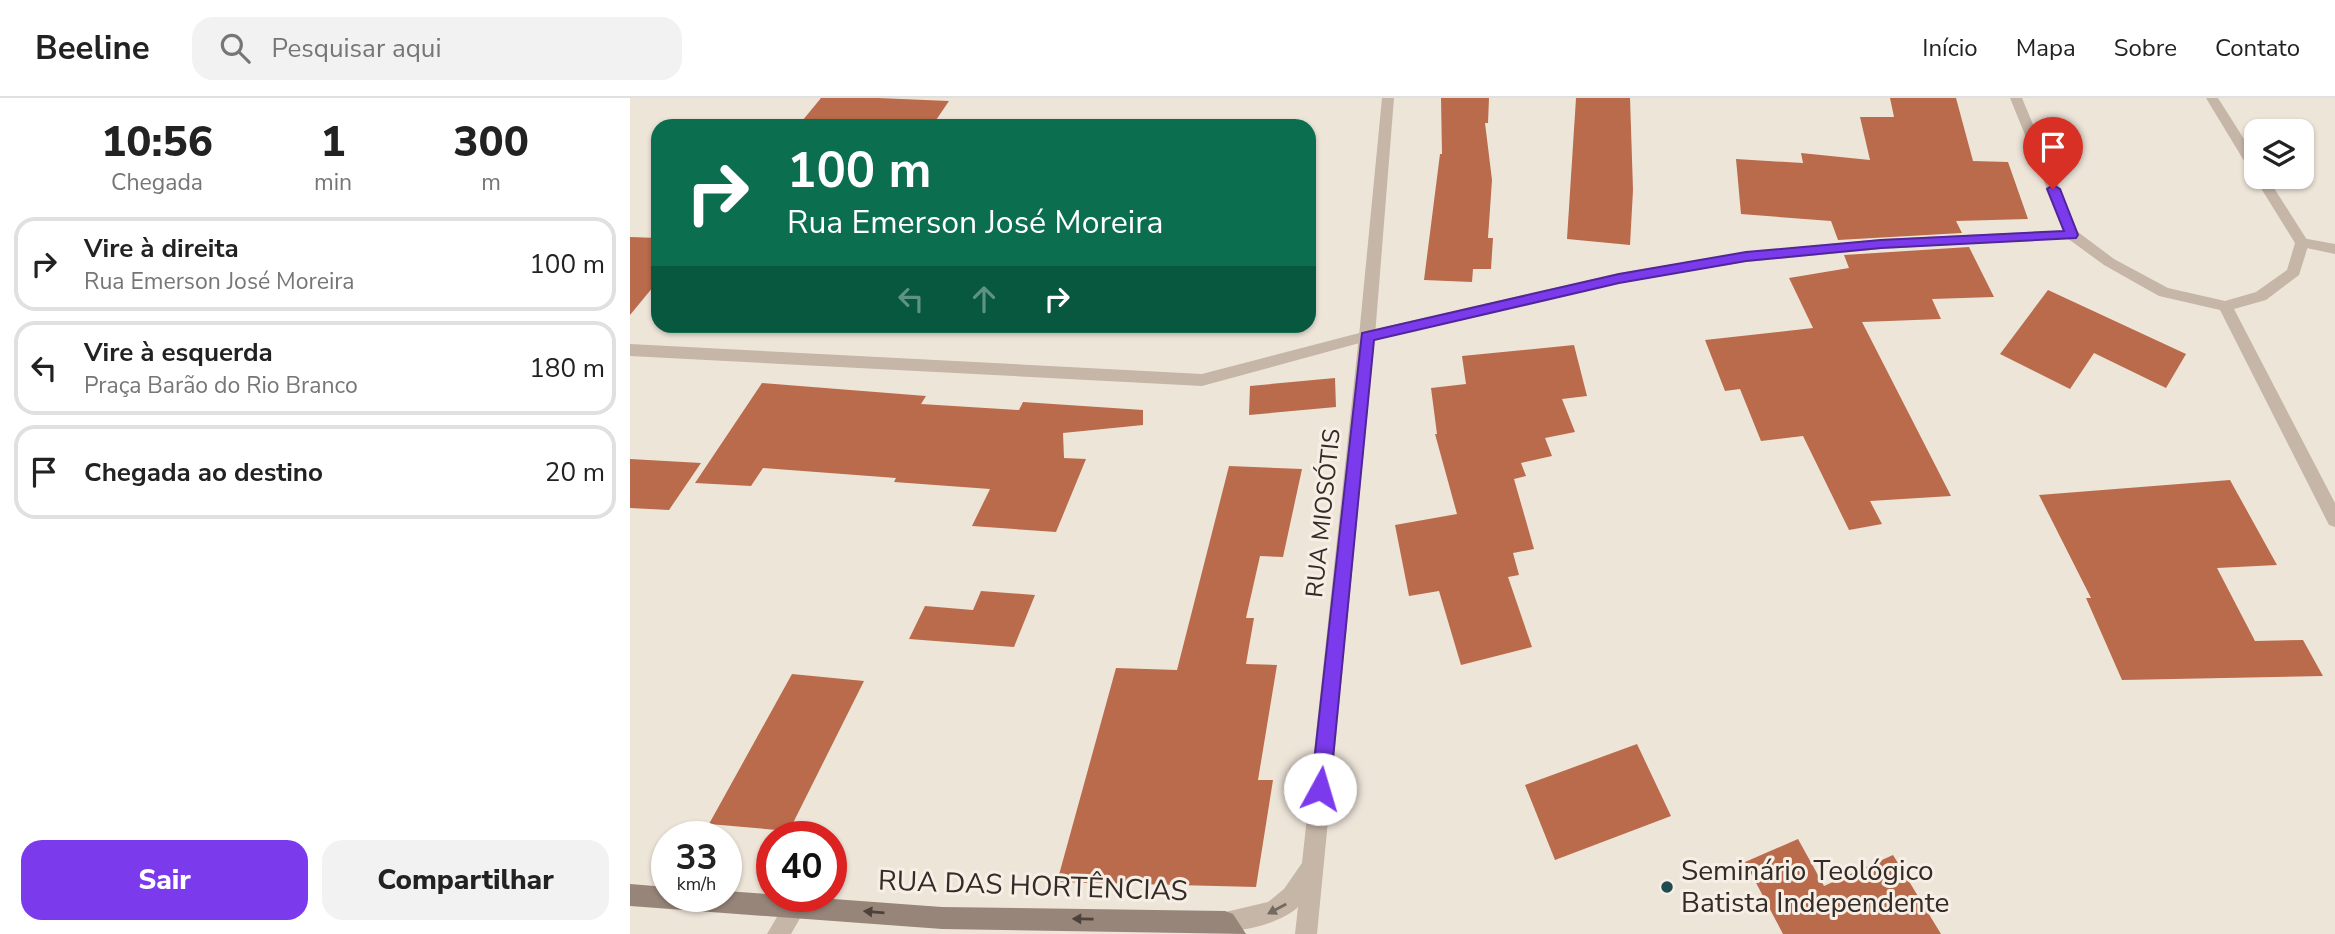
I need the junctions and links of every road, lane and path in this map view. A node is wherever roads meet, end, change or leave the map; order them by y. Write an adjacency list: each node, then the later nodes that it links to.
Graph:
1 (1388, 98): 10 (street, RUA MIOSÓTIS)
2 (2016, 98): 6 (street)
3 (2212, 98): 4 (street)
4 (2244, 150)
5 (2268, 189): 7 (street)
6 (2072, 235): 9 (street); 10 (street)
7 (2302, 243): 8 (street); 9 (street)
8 (2335, 249)
9 (2225, 306): 12 (street)
10 (1367, 336): 11 (street); 13 (street, RUA MIOSÓTIS)
11 (630, 351)
12 (2335, 520)
13 (1312, 868): 19 (street, RUA DAS HORTÊNCIAS, one-way to 19); 22 (street, RUA MIOSÓTIS)
14 (630, 894): 15 (main road, RUA DAS HORTÊNCIAS)
15 (756, 903)
16 (847, 910): 18 (main road, RUA DAS HORTÊNCIAS, one-way to 16)
17 (792, 912): 20 (street)
18 (1148, 920): 19 (main road, RUA DAS HORTÊNCIAS); 21 (street)
19 (1230, 928)
20 (778, 934)
21 (1122, 934)
22 (1306, 934)

